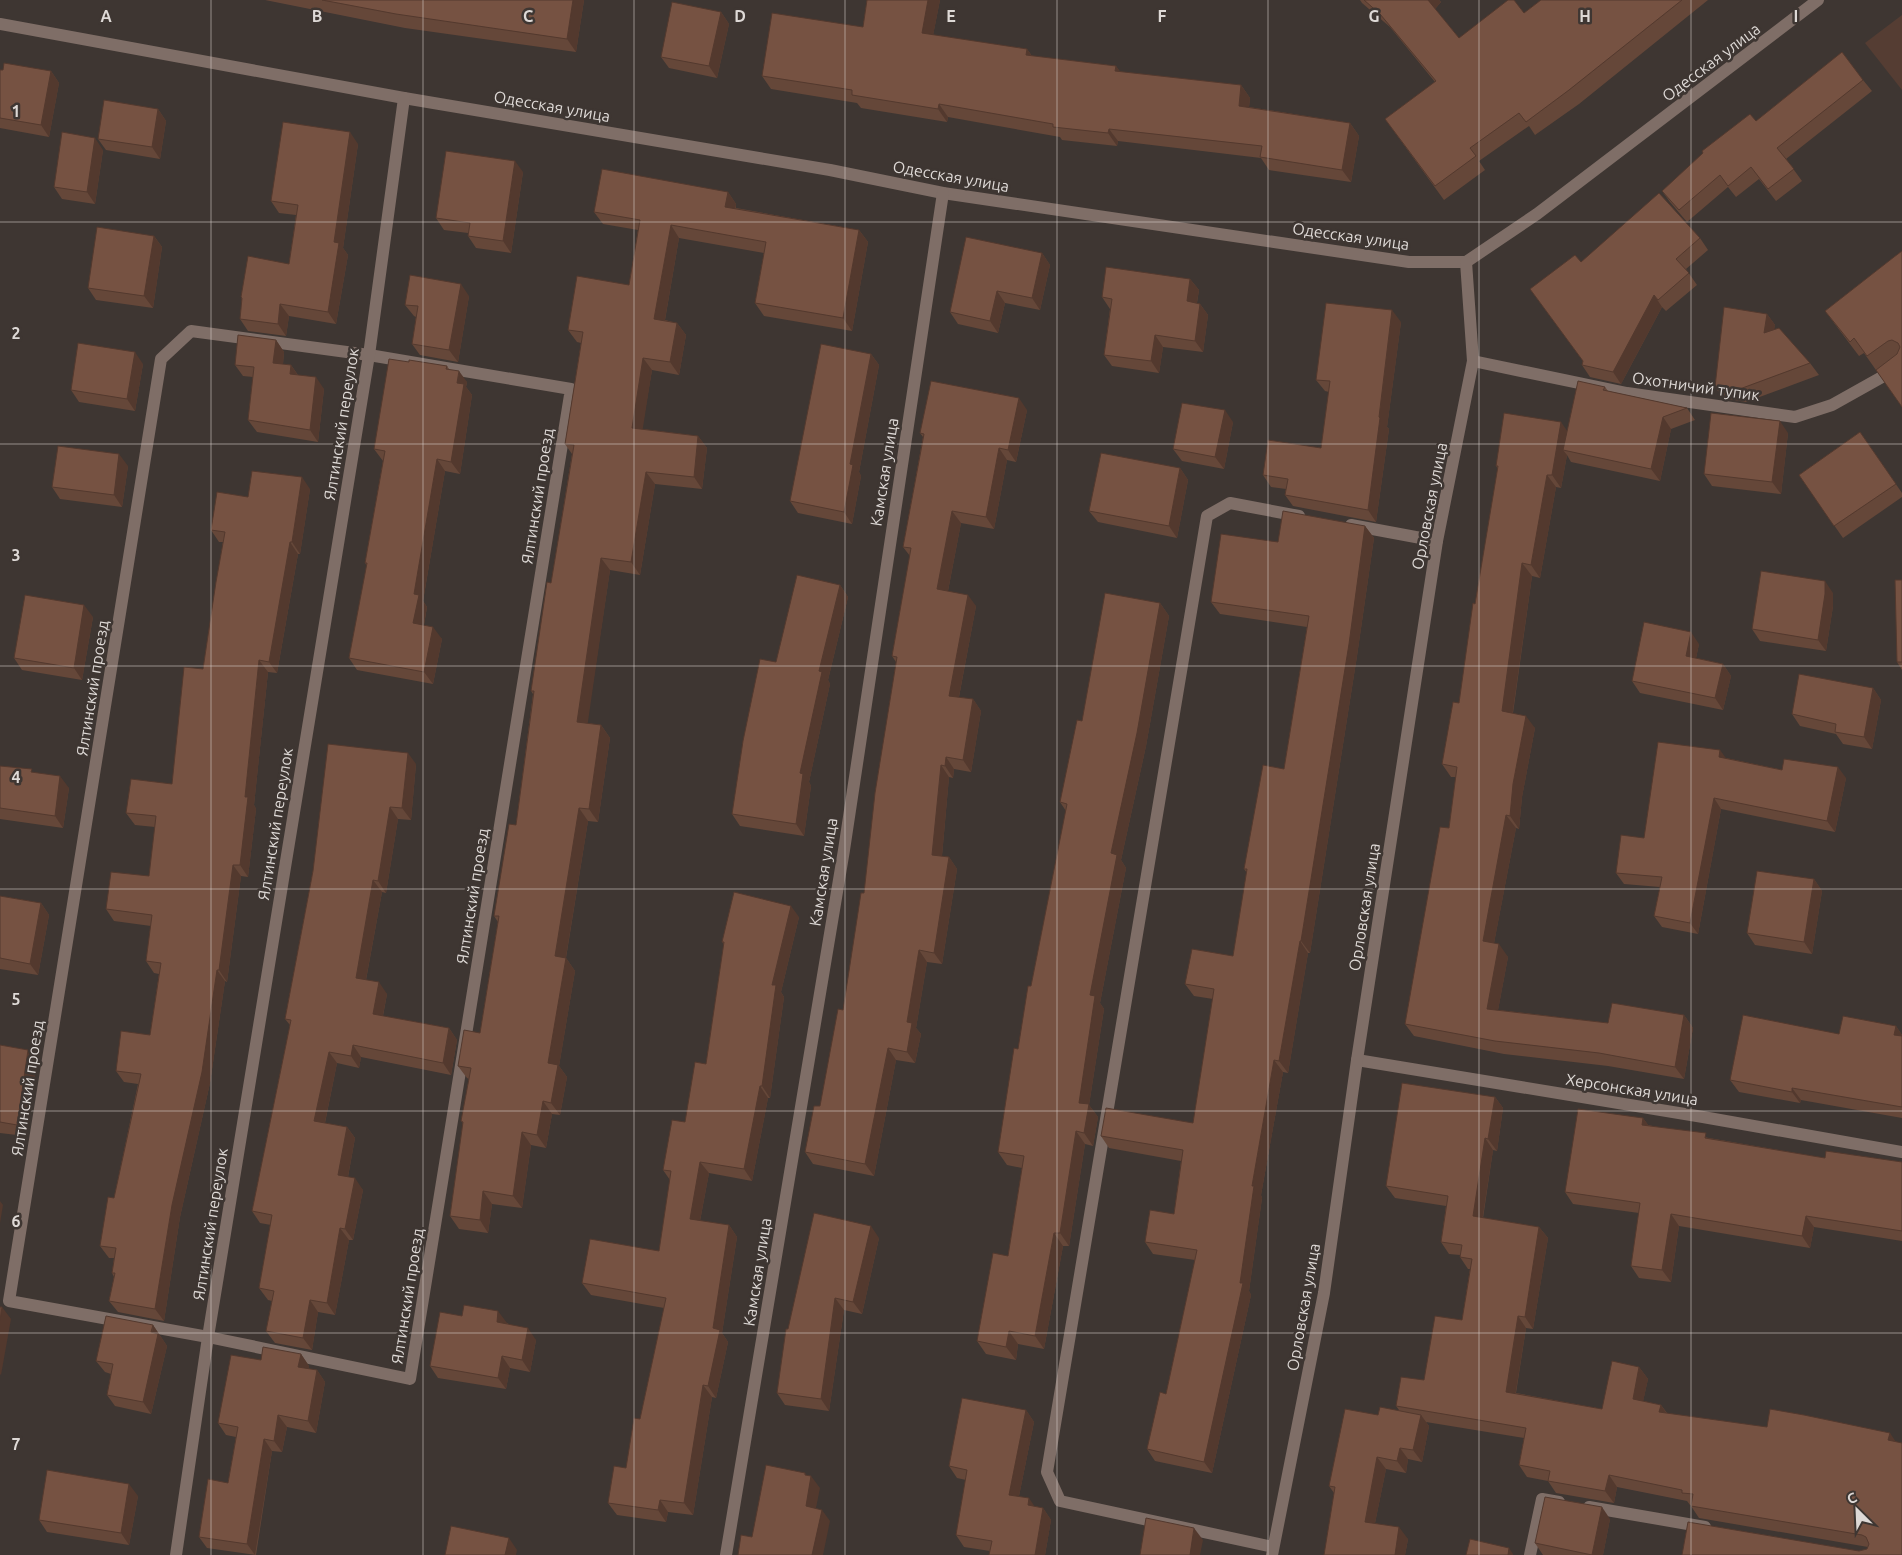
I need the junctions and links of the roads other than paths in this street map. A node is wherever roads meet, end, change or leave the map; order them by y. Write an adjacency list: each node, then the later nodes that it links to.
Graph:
1 (1818, 0): 5 (street, Одесская улица)
2 (0, 24): 3 (street, Одесская улица)
3 (404, 98): 4 (street, Одесская улица); 6 (street, Ялтинский переулок)
4 (943, 193): 5 (street, Одесская улица); 18 (street, Камская улица)
5 (1466, 262): 7 (street, Орловская улица)
6 (369, 355): 14 (street, Ялтинский переулок); 14 (street, Ялтинский проезд); 14 (street, Ялтинский проезд)
7 (1474, 361): 8 (street, Охотничий тупик); 11 (street, Орловская улица)
8 (1902, 362)
9 (1315, 518): 16 (street)
10 (1343, 524): 11 (street)
11 (1437, 541): 12 (street, Орловская улица)
12 (1357, 1060): 13 (street, Херсонская улица); 16 (street, Орловская улица)
13 (1902, 1152)
14 (208, 1336): 17 (street, Ялтинский переулок)
15 (1715, 1529): 19 (street)
16 (1273, 1551)
17 (176, 1555)
18 (726, 1555)
19 (1530, 1555)

